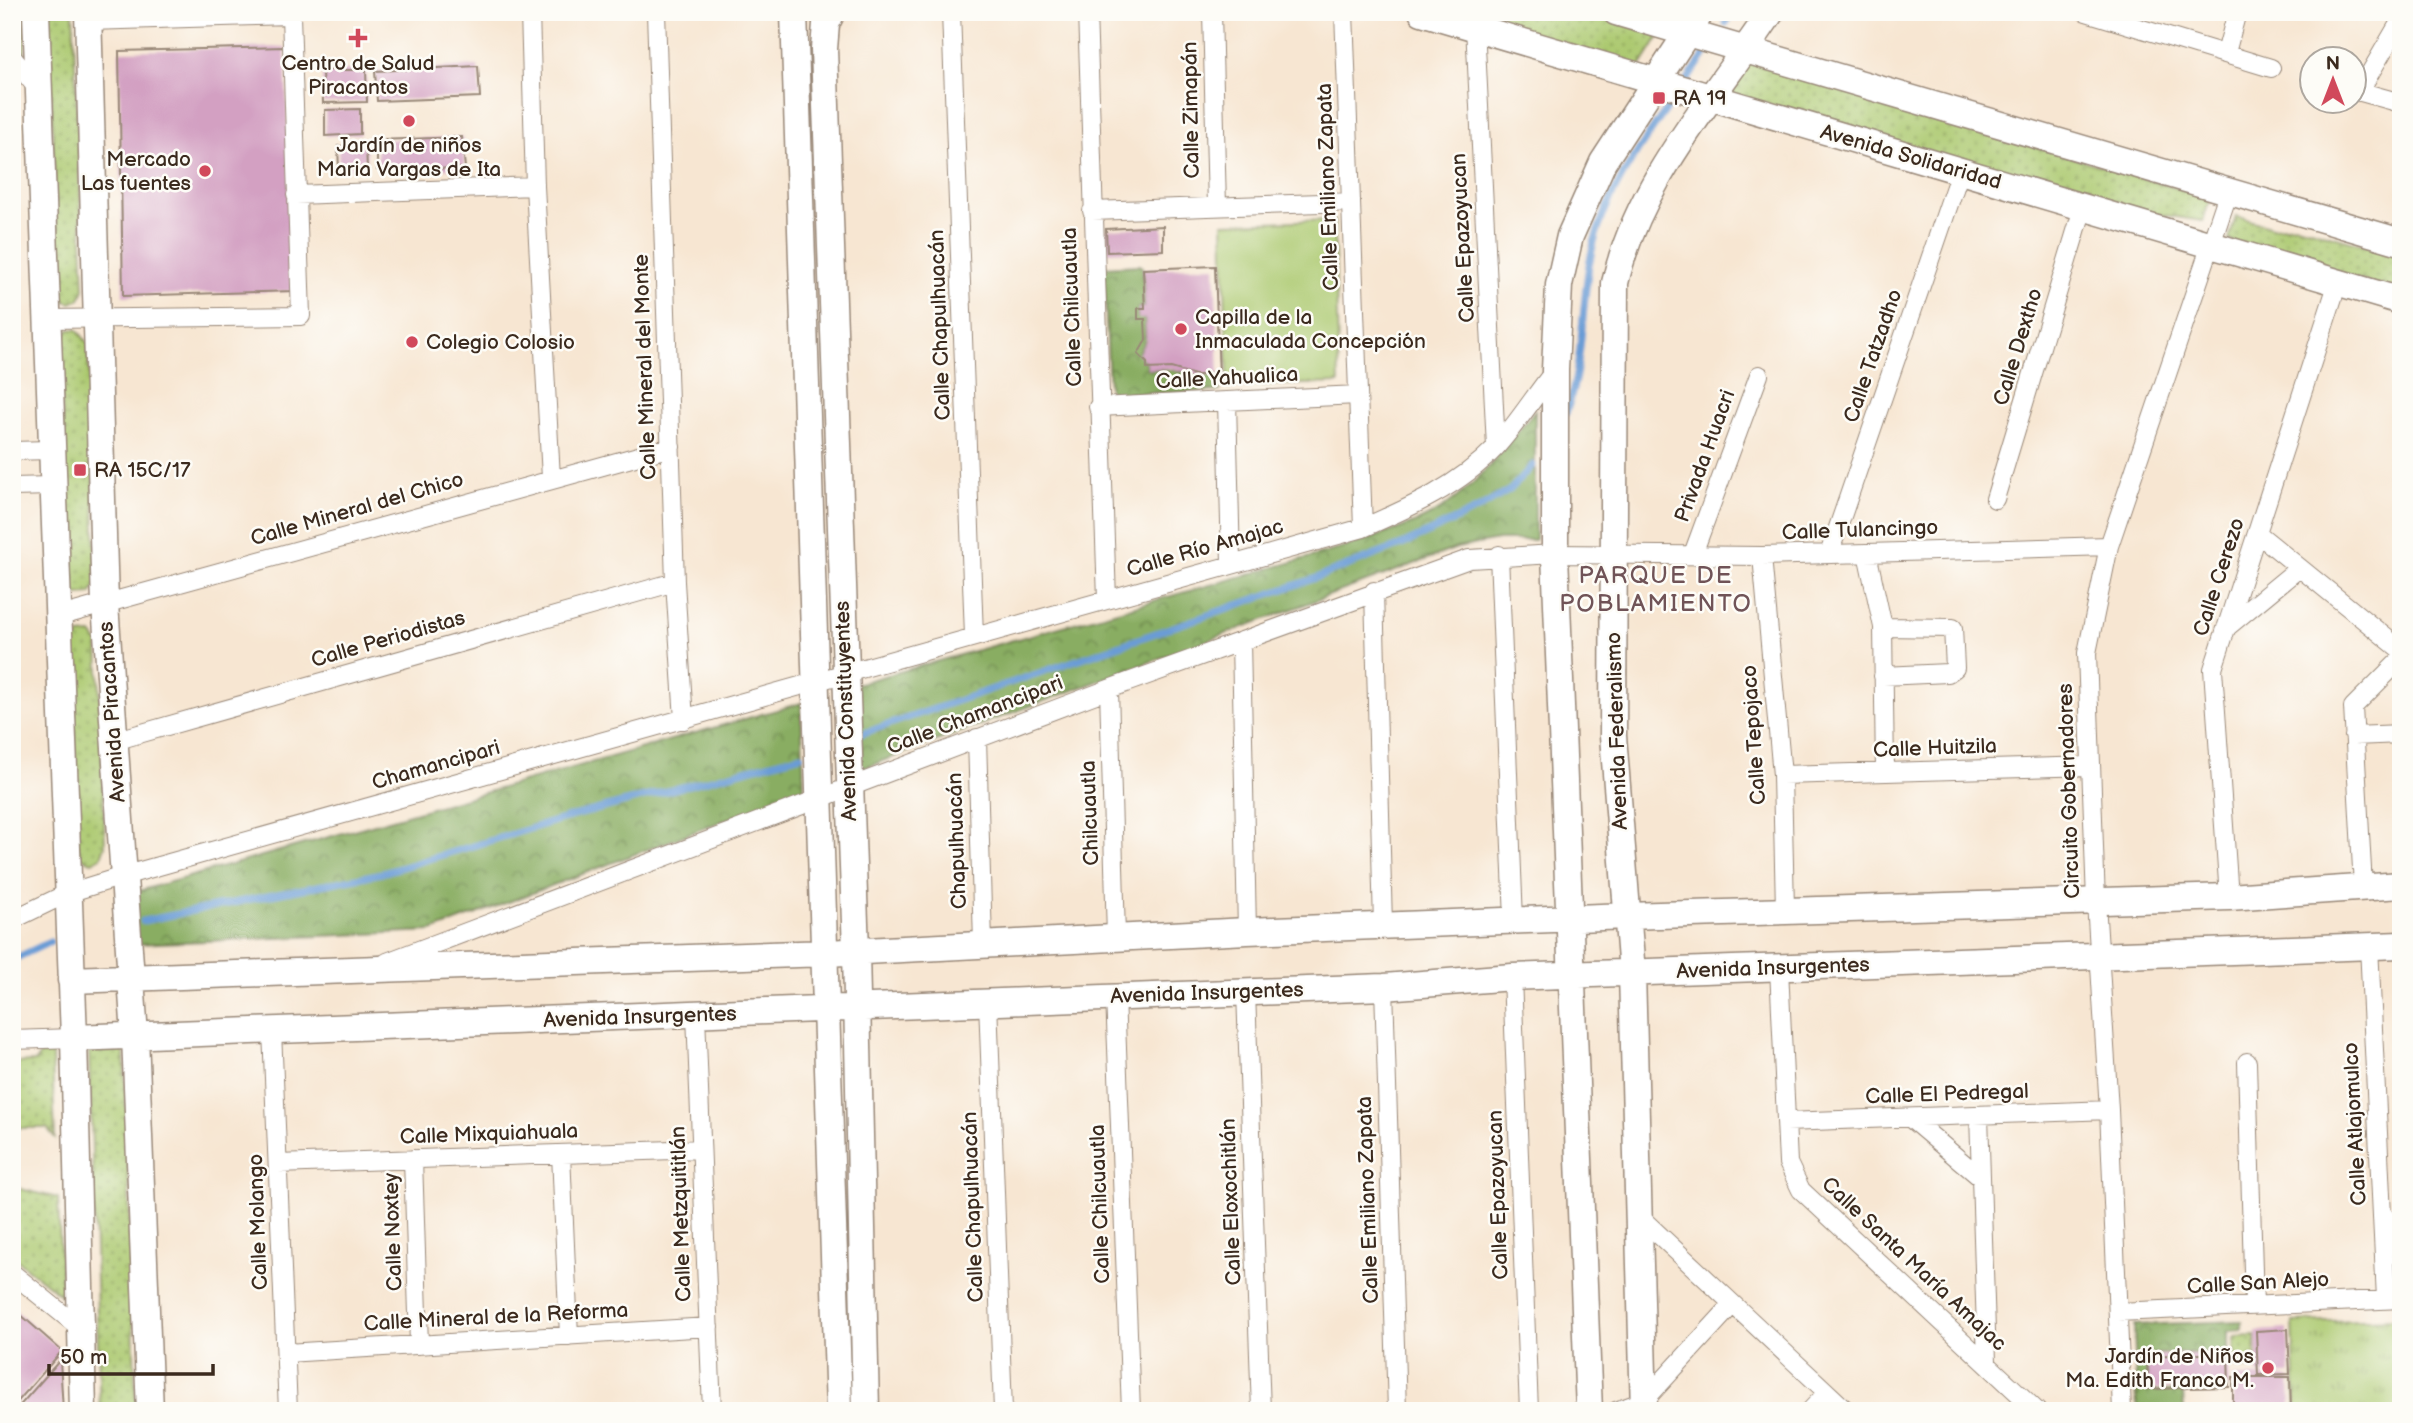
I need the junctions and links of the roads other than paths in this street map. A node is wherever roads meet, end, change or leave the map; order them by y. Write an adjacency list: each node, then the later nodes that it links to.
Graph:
1 (36, 12): 26 (street)
2 (530, 12): 31 (street)
3 (656, 12): 51 (street, Calle Mineral del Monte)
4 (794, 12): 44 (street, Avenida Constituyentes)
5 (832, 12): 45 (street, Avenida Constituyentes)
6 (951, 12): 78 (street, Calle Chapulhuacán)
7 (1087, 12): 37 (street, Calle Chilcuautla)
8 (1212, 12): 35 (street, Calle Zimapán)
9 (1344, 12): 34 (street, Calle Emiliano Zapata)
10 (1422, 12): 19 (street, Avenida Solidaridad)
11 (1616, 12): 18 (street)
12 (1771, 12): 20 (street, Avenida Federalismo)
13 (2086, 12): 15 (street)
14 (2237, 12): 21 (street)
15 (2106, 15): 21 (street)
16 (88, 17): 33 (street); 43 (street, Avenida Piracantos)
17 (2401, 20): 24 (street)
18 (1695, 23): 20 (street); 25 (street)
19 (1475, 26): 25 (street, Avenida Solidaridad); 52 (street, Calle Epazoyucan)
20 (1746, 50): 28 (street, Avenida Federalismo); 32 (street)
21 (2226, 53): 23 (street)
22 (12, 57): 26 (street)
23 (2271, 68)
24 (2368, 72)
25 (1656, 82): 28 (street, Avenida Solidaridad); 46 (street)
26 (37, 88): 42 (street)
27 (2368, 94): 29 (street)
28 (1712, 99): 30 (street, Avenida Solidaridad); 64 (street, Avenida Federalismo)
29 (2401, 103)
30 (1960, 172): 36 (street, Avenida Solidaridad); 66 (street, Calle Tatzadho)
31 (535, 186): 33 (street); 55 (street)
32 (2228, 191): 38 (street); 39 (street, Circuito Gobernadores)
33 (296, 195): 43 (street)
34 (1351, 202): 35 (street); 48 (street, Calle Emiliano Zapata)
35 (1217, 207): 37 (street)
36 (2083, 208): 39 (street, Avenida Solidaridad); 58 (street, Calle Dextho)
37 (1092, 211): 50 (street, Calle Chilcuautla)
38 (2401, 242)
39 (2210, 245): 40 (street, Avenida Solidaridad); 61 (street, Circuito Gobernadores)
40 (2338, 282): 41 (street, Avenida Solidaridad); 60 (street, Calle Cerezo)
41 (2401, 301)
42 (46, 318): 43 (street); 53 (street)
43 (99, 318): 74 (street, Avenida Piracantos)
44 (803, 321): 45 (street); 84 (street, Avenida Constituyentes)
45 (832, 321): 82 (street, Avenida Constituyentes)
46 (1555, 370): 52 (street, Calle Río Amajac); 63 (street)
47 (1759, 374): 65 (street, Privada Huacri)
48 (1358, 395): 49 (street, Calle Yahualica); 59 (street, Calle Emiliano Zapata)
49 (1227, 401): 50 (street, Calle Yahualica); 69 (street)
50 (1098, 407): 73 (street, Calle Chilcuautla)
51 (671, 447): 55 (street, Calle Mineral del Chico); 71 (street, Calle Mineral del Monte)
52 (1496, 447): 59 (street, Calle Río Amajac)
53 (50, 450): 54 (street); 56 (street)
54 (12, 451)
55 (551, 478): 74 (street, Calle Mineral del Chico)
56 (52, 486): 57 (street); 75 (street)
57 (12, 487)
58 (1996, 499)
59 (1363, 528): 69 (street, Calle Río Amajac)
60 (2257, 533): 70 (street); 77 (street, Calle Cerezo)
61 (2109, 546): 62 (street, Calle Tulancingo); 91 (street, Circuito Gobernadores)
62 (1867, 553): 66 (street, Calle Tulancingo); 76 (street)
63 (1555, 554): 64 (street, Calle Chamancipari); 67 (street, Calle Chamancipari); 104 (street)
64 (1612, 554): 65 (street, Calle Tulancingo); 103 (street, Avenida Federalismo)
65 (1693, 554): 68 (street, Calle Tulancingo)
66 (1829, 554): 68 (street, Calle Tulancingo)
67 (1499, 555): 72 (street, Calle Chamancipari); 106 (street)
68 (1762, 556): 93 (street, Calle Tepojaco)
69 (1231, 563): 73 (street, Calle Río Amajac)
70 (2299, 568): 77 (street); 80 (street)
71 (675, 582): 86 (street, Calle Mineral del Monte); 90 (street, Calle Periodistas)
72 (1374, 591): 79 (street, Calle Chamancipari); 107 (street)
73 (1107, 600): 78 (street, Calle Río Amajac)
74 (105, 604): 75 (street, Calle Mineral del Chico); 90 (street, Avenida Piracantos)
75 (57, 617): 99 (street)
76 (1883, 627): 83 (street); 83 (street)
77 (2226, 628): 100 (street, Calle Cerezo)
78 (974, 636): 82 (street, Calle Río Amajac)
79 (1241, 641): 85 (street, Calle Chamancipari); 108 (street)
80 (2401, 650)
81 (2401, 659): 88 (street)
82 (844, 674): 84 (street, Calle Río Amajac); 94 (street, Avenida Constituyentes)
83 (1883, 676): 92 (street)
84 (817, 681): 86 (street, Chamancipari); 95 (street, Avenida Constituyentes)
85 (1110, 689): 89 (street, Calle Chamancipari); 109 (street, Chilcuautla)
86 (684, 719): 96 (street, Chamancipari)
87 (2401, 734): 88 (street)
88 (2354, 736): 98 (street)
89 (977, 738): 94 (street, Calle Chamancipari); 110 (street, Chapulhuacán)
90 (114, 741): 96 (street, Avenida Piracantos)
91 (2090, 766): 92 (street, Calle Huitzila); 101 (street, Circuito Gobernadores)
92 (1885, 772): 93 (street, Calle Huitzila)
93 (1782, 775): 102 (street, Calle Tepojaco)
94 (849, 786): 95 (street, Calle Chamancipari); 113 (street, Avenida Constituyentes)
95 (821, 797): 114 (street, Avenida Constituyentes); 117 (street, Calle Chamancipari)
96 (123, 876): 99 (street, Chamancipari); 120 (street, Avenida Piracantos)
97 (2401, 886): 98 (street)
98 (2362, 887): 100 (street)
99 (68, 893): 105 (street); 122 (street)
100 (2229, 897): 101 (street)
101 (2096, 902): 102 (street); 115 (street, Circuito Gobernadores)
102 (1785, 910): 103 (street)
103 (1627, 916): 104 (street); 118 (street, Avenida Federalismo)
104 (1569, 918): 106 (street); 119 (street)
105 (12, 920)
106 (1514, 920): 107 (street)
107 (1383, 925): 108 (street)
108 (1247, 930): 109 (street)
109 (1116, 937): 110 (street)
110 (983, 943): 113 (street)
111 (2401, 945): 112 (street, Avenida Insurgentes)
112 (2369, 946): 115 (street, Avenida Insurgentes); 144 (street, Calle Atlajomulco)
113 (856, 951): 114 (street); 127 (street, Avenida Constituyentes)
114 (827, 953): 117 (street); 128 (street, Avenida Constituyentes)
115 (2100, 956): 116 (street, Avenida Insurgentes); 135 (street, Circuito Gobernadores)
116 (1779, 968): 118 (street, Avenida Insurgentes); 138 (street, Calle Santa María Amajac)
117 (365, 971): 120 (street)
118 (1632, 973): 119 (street, Avenida Insurgentes); 145 (street, Avenida Federalismo)
119 (1572, 975): 121 (street, Avenida Insurgentes); 171 (street)
120 (132, 978): 122 (street); 131 (street, Avenida Piracantos)
121 (1512, 978): 123 (street, Avenida Insurgentes); 170 (street, Calle Epazoyucan)
122 (71, 980): 132 (street)
123 (1384, 987): 124 (street, Avenida Insurgentes); 169 (street, Calle Emiliano Zapata)
124 (1246, 992): 125 (street, Avenida Insurgentes); 168 (street, Calle Eloxochitlán)
125 (1115, 996): 126 (street, Avenida Insurgentes); 167 (street, Calle Chilcuautla)
126 (988, 1002): 127 (street, Avenida Insurgentes); 166 (street, Calle Chapulhuacán)
127 (857, 1008): 128 (street, Avenida Insurgentes); 165 (street, Avenida Constituyentes)
128 (828, 1009): 129 (street, Avenida Insurgentes); 164 (street, Avenida Constituyentes)
129 (696, 1015): 130 (street, Avenida Insurgentes); 139 (street, Calle Metzquititlán)
130 (272, 1031): 131 (street, Avenida Insurgentes); 142 (street, Calle Molango)
131 (135, 1036): 132 (street, Avenida Insurgentes); 161 (street, Avenida Piracantos)
132 (74, 1038): 133 (street, Avenida Insurgentes); 153 (street)
133 (12, 1040)
134 (2247, 1062): 150 (street)
135 (2109, 1110): 136 (street, Calle El Pedregal); 151 (street, Circuito Gobernadores)
136 (1979, 1115): 137 (street, Calle El Pedregal); 143 (street)
137 (1910, 1118): 138 (street, Calle El Pedregal); 143 (street)
138 (1786, 1122): 157 (street, Calle Santa María Amajac)
139 (701, 1149): 140 (street, Calle Mixquiahuala); 152 (street, Calle Metzquititlán)
140 (561, 1154): 141 (street, Calle Mixquiahuala); 154 (street)
141 (413, 1159): 142 (street, Calle Mixquiahuala); 155 (street, Calle Noxtey)
142 (278, 1164): 156 (street, Calle Molango)
143 (1981, 1178): 157 (street)
144 (2382, 1213): 146 (street); 148 (street, Calle Atlajomulco)
145 (1640, 1217): 149 (street); 159 (street, Avenida Federalismo)
146 (2401, 1236)
147 (12, 1273): 153 (street)
148 (2394, 1299): 150 (street, Calle San Alejo)
149 (1731, 1305): 158 (street); 159 (street)
150 (2254, 1306): 151 (street, Calle San Alejo)
151 (2118, 1311): 176 (street, Circuito Gobernadores)
152 (709, 1327): 154 (street, Calle Mineral de la Reforma); 163 (street, Calle Metzquititlán)
153 (80, 1328): 160 (street)
154 (569, 1336): 155 (street, Calle Mineral de la Reforma)
155 (419, 1345): 156 (street, Calle Mineral de la Reforma)
156 (286, 1353): 162 (street, Calle Molango)
157 (1987, 1362): 175 (street, Calle Santa María Amajac)
158 (1827, 1393): 173 (street); 174 (street)
159 (1644, 1406): 172 (street)
160 (83, 1411)
161 (150, 1411)
162 (288, 1411)
163 (712, 1411)
164 (839, 1411)
165 (866, 1411)
166 (1003, 1411)
167 (1131, 1411)
168 (1261, 1411)
169 (1397, 1411)
170 (1529, 1411)
171 (1589, 1411)
172 (1616, 1411)
173 (1810, 1411)
174 (1847, 1411)
175 (2037, 1411)
176 (2122, 1411)

